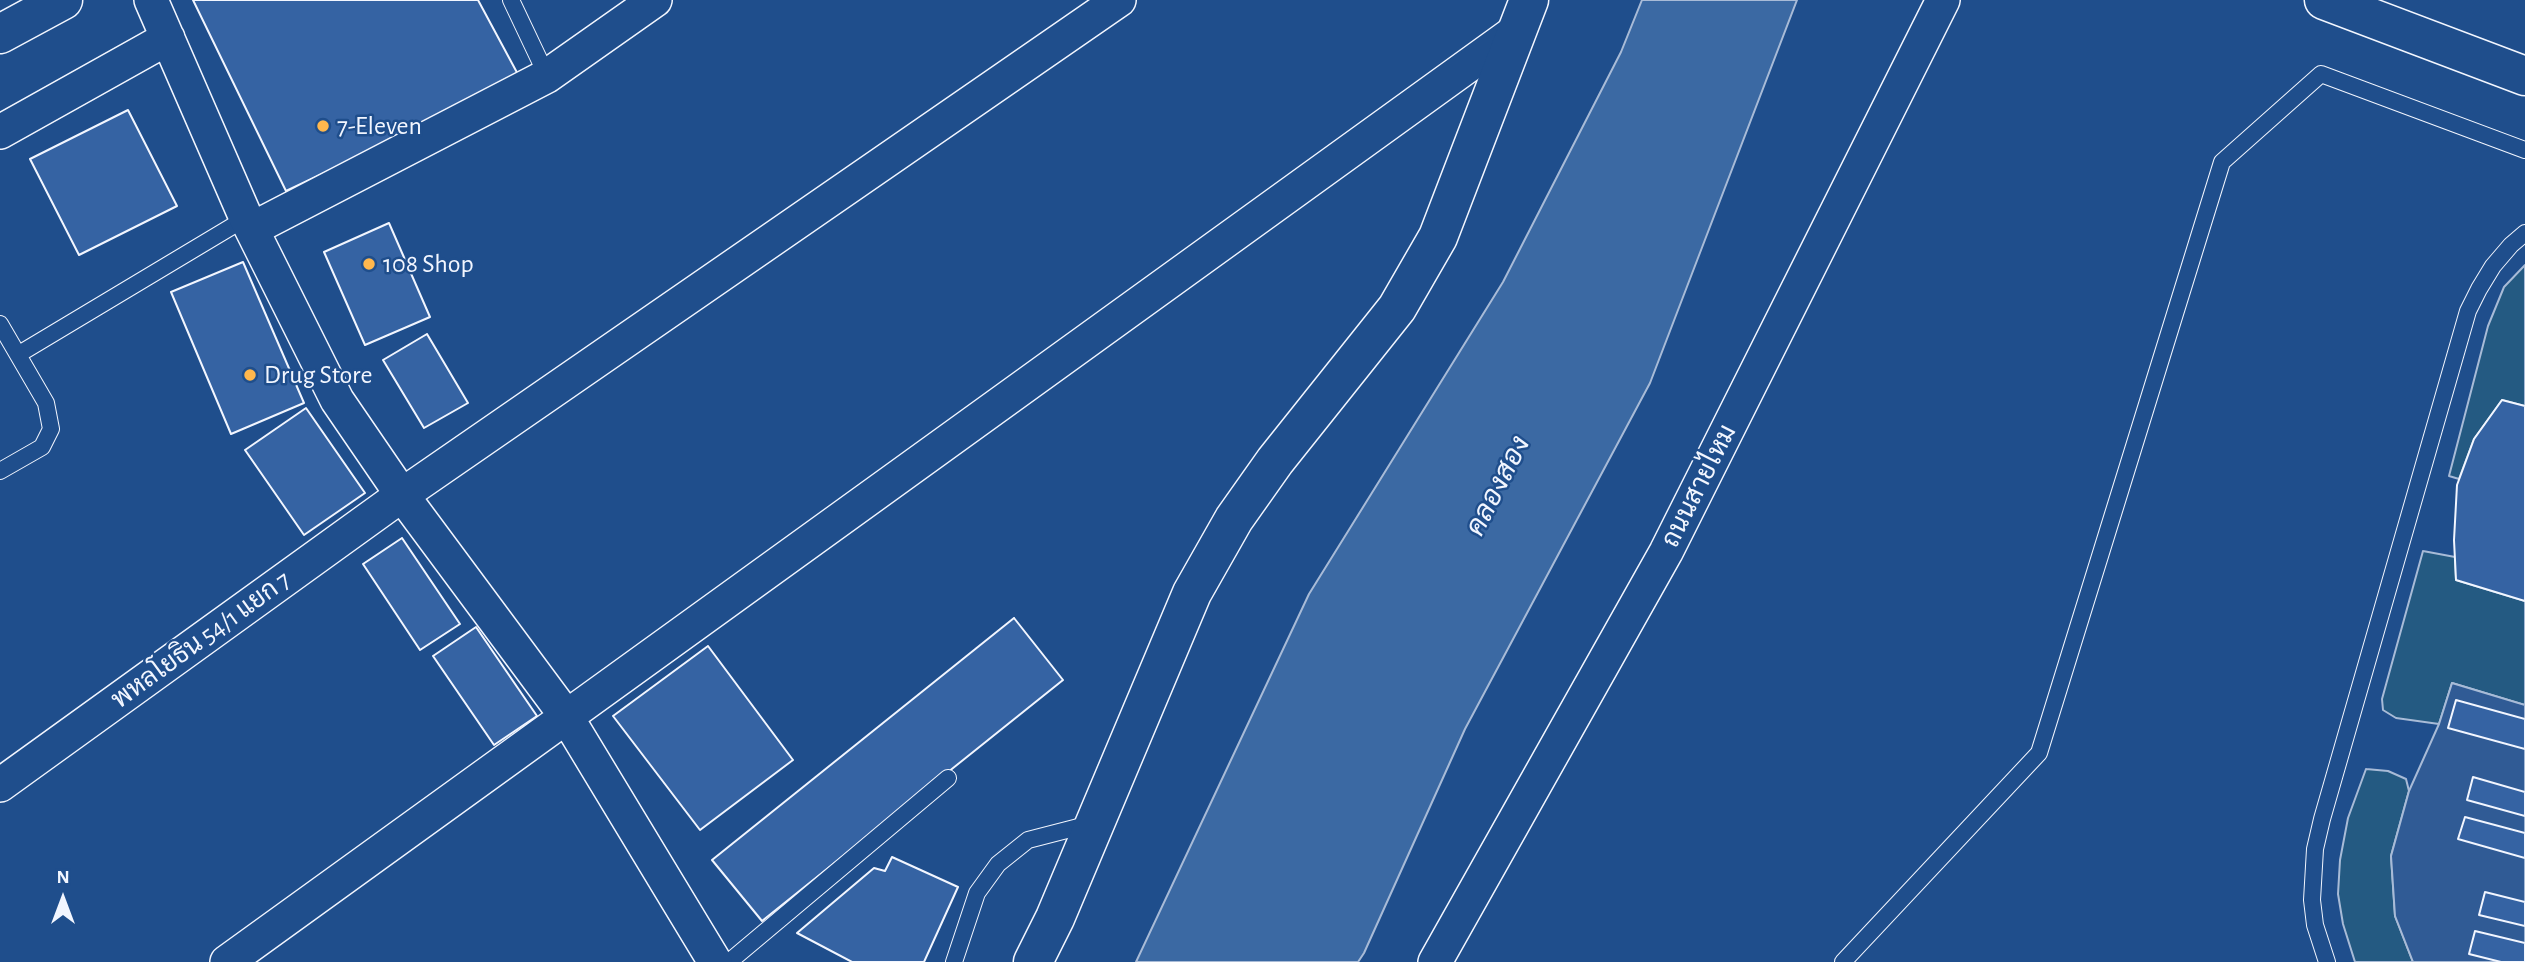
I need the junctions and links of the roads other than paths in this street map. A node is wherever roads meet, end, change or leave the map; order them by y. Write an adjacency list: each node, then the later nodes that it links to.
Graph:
1 (63, 0): 9 (street)
2 (151, 0): 10 (street)
3 (511, 0): 11 (lane)
4 (655, 0): 11 (street)
5 (1119, 0): 20 (street, พหลโยธิน 54/1 แยก 7)
6 (1943, 0): 30 (street, ถนนสายไหม)
7 (2324, 0): 12 (street)
8 (1523, 16): 21 (street); 24 (street)
9 (0, 34)
10 (168, 38): 13 (street); 15 (street)
11 (547, 76): 15 (street)
12 (2525, 76)
13 (0, 132)
14 (2525, 150): 31 (lane)
15 (249, 223): 18 (lane); 20 (street)
16 (2525, 233): 32 (lane)
17 (0, 324): 18 (lane)
18 (19, 354): 19 (lane)
19 (0, 471)
20 (402, 495): 21 (street); 23 (street, พหลโยธิน 54/1 แยก 7)
21 (566, 716): 25 (street); 26 (street)
22 (948, 778): 27 (lane)
23 (0, 785)
24 (1094, 824): 28 (lane); 29 (street)
25 (227, 962)
26 (715, 962)
27 (729, 962)
28 (954, 962)
29 (1033, 962)
30 (1434, 962)
31 (1843, 962)
32 (2327, 962)

